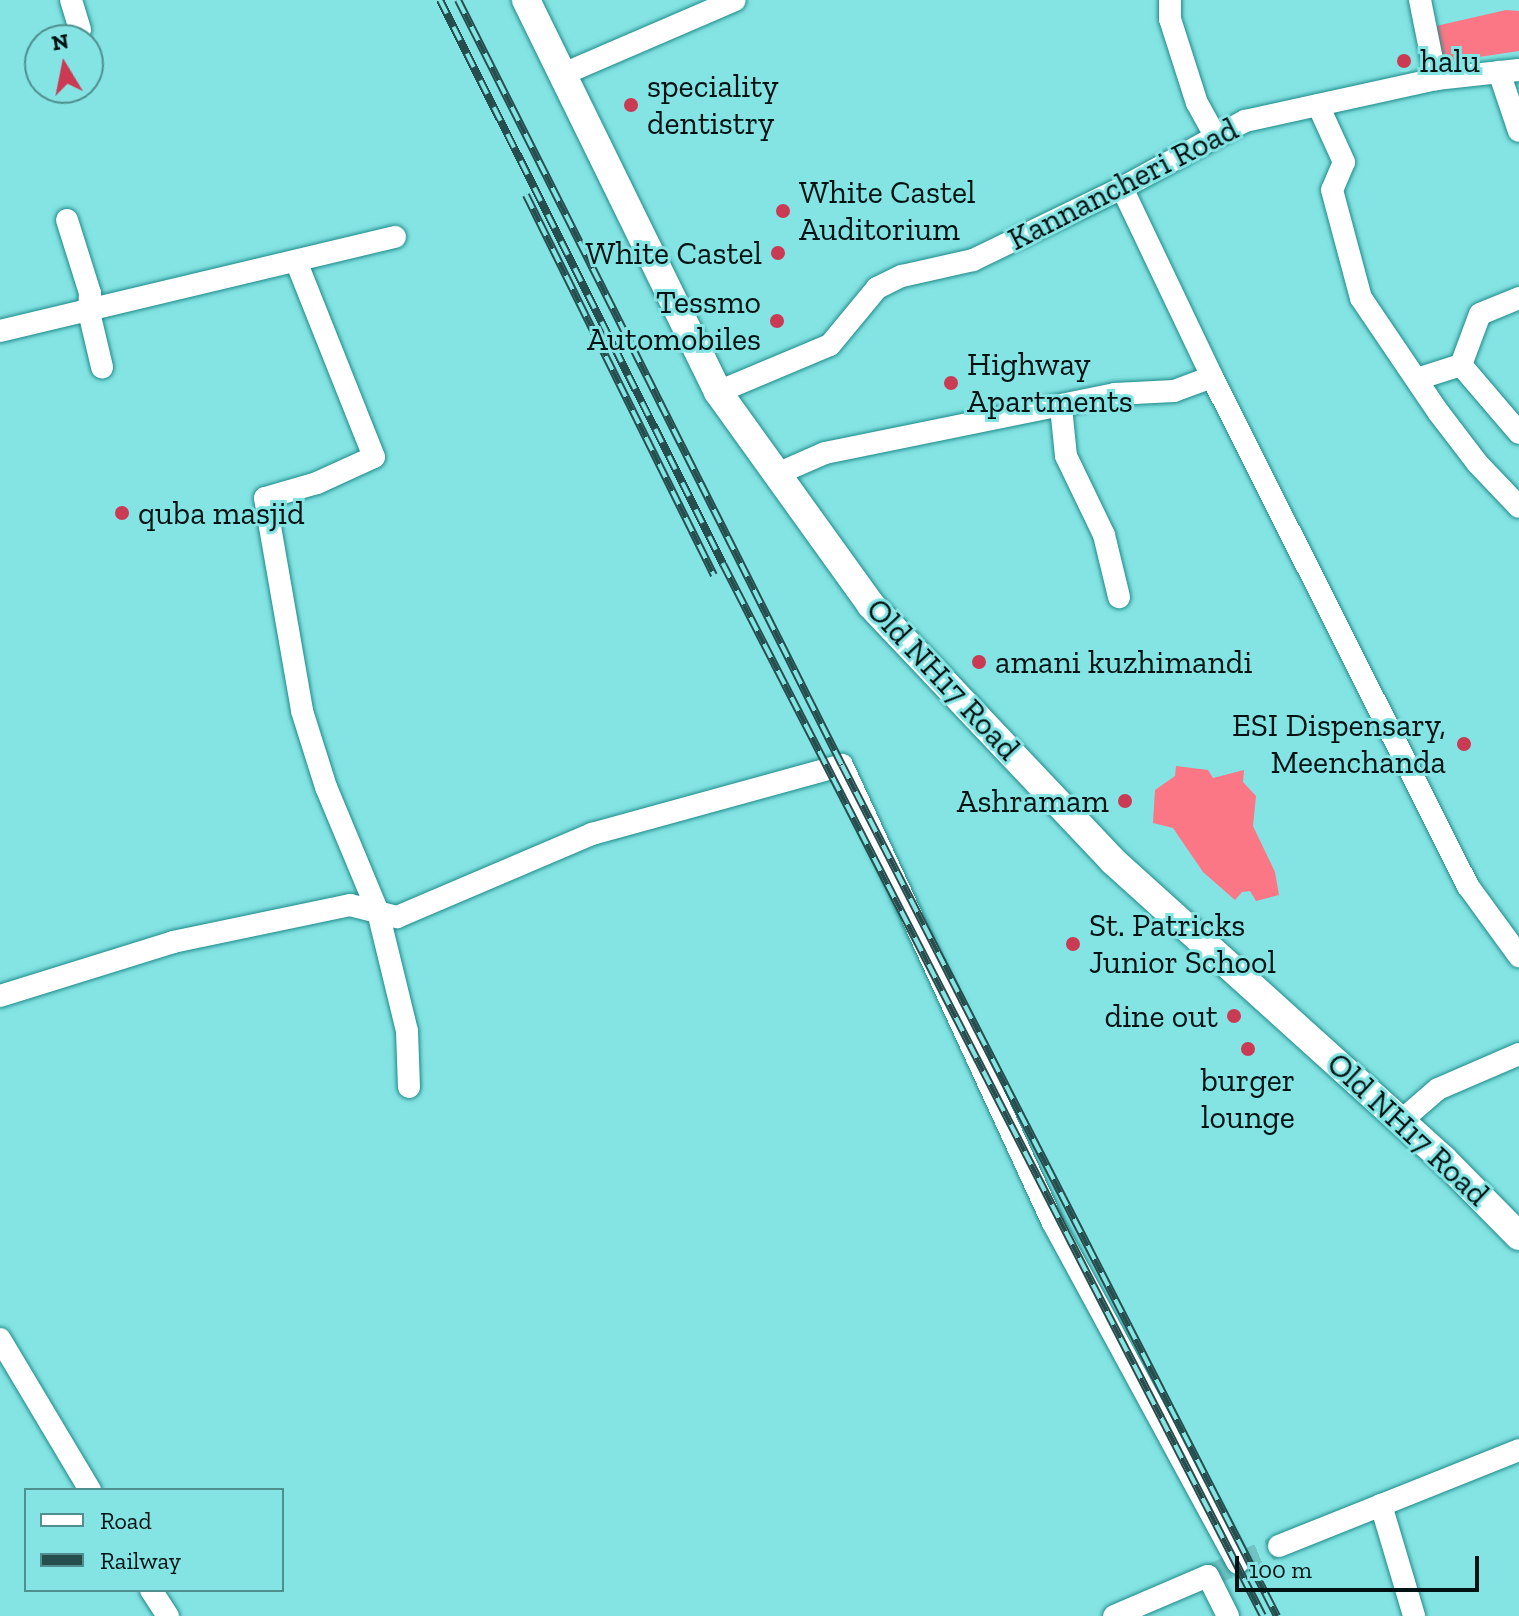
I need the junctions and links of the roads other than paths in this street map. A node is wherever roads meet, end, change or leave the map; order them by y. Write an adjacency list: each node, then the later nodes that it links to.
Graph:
1 (71, 0): 6 (street)
2 (526, 0): 8 (main road, Old NH17 Road)
3 (735, 0): 8 (street)
4 (1170, 0): 12 (street)
5 (1420, 0): 9 (street)
6 (78, 24)
7 (1509, 71): 9 (street, Kannancheri Road); 11 (street)
8 (561, 75): 24 (main road, Old NH17 Road)
9 (1436, 79): 10 (street, Kannancheri Road)
10 (1318, 105): 12 (street, Kannancheri Road); 23 (street)
11 (1519, 131)
12 (1216, 137): 13 (street, Kannancheri Road)
13 (1122, 188): 22 (street); 24 (street, Kannancheri Road)
14 (67, 220): 18 (street)
15 (395, 237): 16 (street)
16 (296, 261): 18 (street); 30 (street)
17 (1519, 298): 20 (street)
18 (89, 312): 19 (street); 21 (street)
19 (0, 331)
20 (1461, 365): 23 (street); 26 (street)
21 (102, 367)
22 (1212, 377): 25 (street); 31 (street)
23 (1417, 379): 28 (street)
24 (718, 392): 27 (main road, Old NH17 Road)
25 (1061, 407): 27 (street); 29 (street)
26 (1519, 433)
27 (777, 474): 35 (main road, Old NH17 Road)
28 (1519, 507)
29 (1119, 597)
30 (378, 912): 32 (street); 34 (street); 42 (street)
31 (1519, 956)
32 (0, 996)
33 (1519, 1054): 35 (street)
34 (409, 1087)
35 (1401, 1121): 36 (main road, Old NH17 Road)
36 (1519, 1236)
37 (0, 1339): 39 (street)
38 (1519, 1450): 40 (street)
39 (89, 1488)
40 (1381, 1505): 41 (street); 47 (street)
41 (1279, 1546)
42 (1238, 1563)
43 (152, 1592): 44 (street)
44 (168, 1616)
45 (1114, 1616): 46 (street)
46 (1228, 1616)
47 (1414, 1616)

